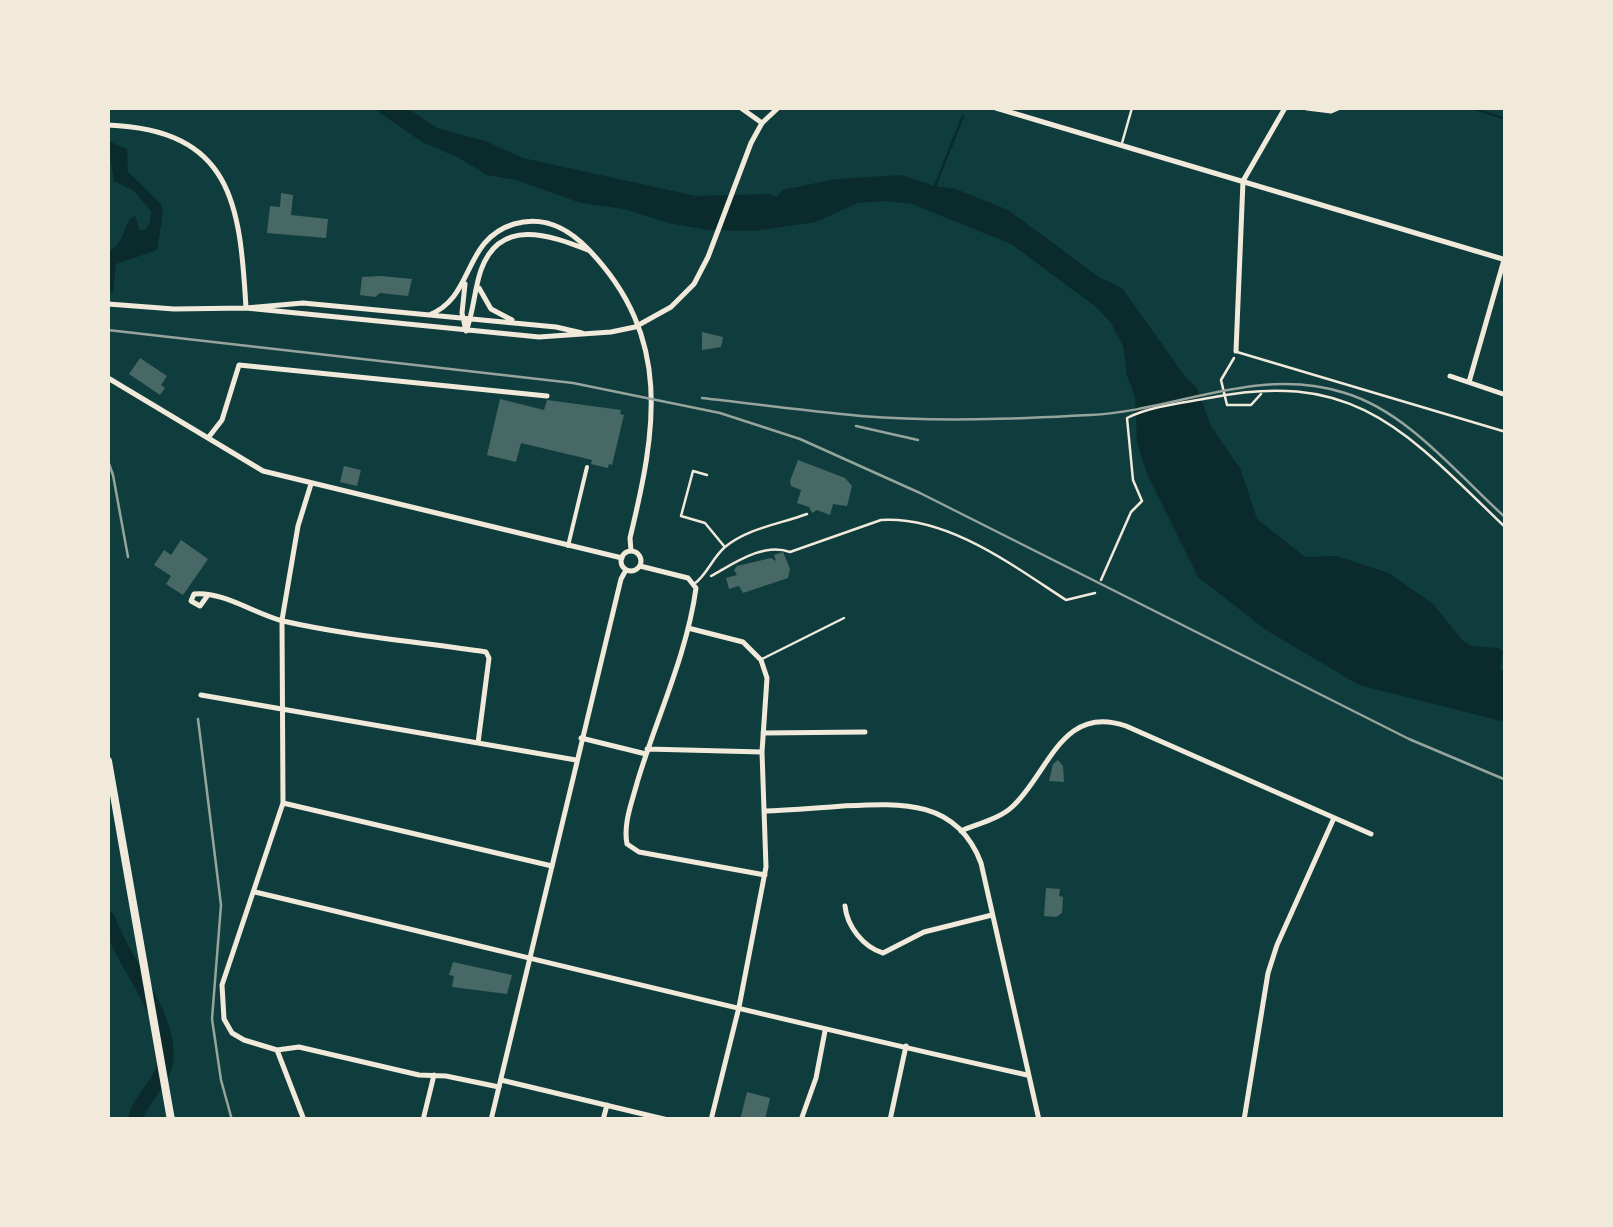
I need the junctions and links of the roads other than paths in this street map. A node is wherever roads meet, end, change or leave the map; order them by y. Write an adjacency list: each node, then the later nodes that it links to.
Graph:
1 (741, 108): 8 (street)
2 (778, 108): 8 (street)
3 (996, 108): 10 (street)
4 (1132, 108): 10 (lane)
5 (1285, 108): 11 (street)
6 (1307, 108): 7 (street)
7 (1338, 108)
8 (762, 123): 23 (street)
9 (108, 124): 17 (street)
10 (1122, 145): 11 (street)
11 (1243, 181): 13 (street); 24 (street)
12 (590, 252): 14 (street); 15 (street); 38 (street)
13 (1505, 260): 27 (street)
14 (466, 276): 18 (street); 19 (street)
15 (478, 283): 20 (street); 21 (street)
16 (108, 304): 17 (street)
17 (246, 308): 18 (street); 22 (street)
18 (428, 315): 19 (street)
19 (462, 319): 20 (street); 22 (street)
20 (470, 320): 21 (street); 22 (street)
21 (520, 324): 23 (street)
22 (466, 331): 23 (street)
23 (583, 334)
24 (1236, 351): 30 (lane)
25 (1450, 376): 27 (street)
26 (111, 380): 31 (street)
27 (1469, 382): 28 (street)
28 (1506, 394)
29 (547, 396): 31 (street)
30 (1506, 432)
31 (208, 438): 34 (street)
32 (587, 468): 36 (street)
33 (707, 475): 37 (lane)
34 (311, 484): 36 (street); 45 (street)
35 (807, 514): 37 (lane)
36 (568, 546): 39 (street)
37 (725, 547): 42 (lane)
38 (631, 552): 39 (street); 40 (street)
39 (622, 558): 41 (street)
40 (640, 566): 41 (street); 42 (street)
41 (626, 570): 52 (street)
42 (697, 583): 46 (street)
43 (208, 595): 45 (street)
44 (844, 618): 47 (lane)
45 (282, 620): 49 (street); 53 (street)
46 (688, 628): 47 (street); 54 (street)
47 (761, 660): 51 (street)
48 (201, 694): 49 (street)
49 (283, 711): 53 (street); 58 (street)
50 (865, 732): 51 (street)
51 (762, 733): 55 (street)
52 (581, 738): 54 (street); 57 (street)
53 (478, 743): 57 (street)
54 (646, 751): 55 (street); 64 (street)
55 (762, 752): 59 (street)
56 (108, 760): 77 (main road)
57 (576, 760): 63 (street)
58 (282, 802): 63 (street); 65 (street)
59 (766, 811): 61 (street); 64 (street)
60 (1334, 818): 61 (street); 62 (street); 87 (street)
61 (961, 831): 67 (street)
62 (1371, 834)
63 (553, 866): 68 (street)
64 (765, 875): 69 (street)
65 (255, 892): 68 (street); 72 (street)
66 (845, 906): 67 (street)
67 (992, 915): 74 (street)
68 (531, 958): 69 (street); 75 (street)
69 (739, 1007): 70 (street); 83 (street)
70 (825, 1030): 71 (street); 84 (street)
71 (906, 1046): 74 (street); 85 (street)
72 (277, 1050): 73 (street); 78 (street)
73 (434, 1075): 75 (street); 79 (street)
74 (1027, 1075): 86 (street)
75 (500, 1084): 76 (street); 80 (street)
76 (606, 1105): 81 (street); 82 (street)
77 (171, 1120)
78 (304, 1120)
79 (423, 1120)
80 (491, 1120)
81 (603, 1120)
82 (668, 1120)
83 (710, 1120)
84 (801, 1120)
85 (890, 1120)
86 (1039, 1120)
87 (1244, 1120)

